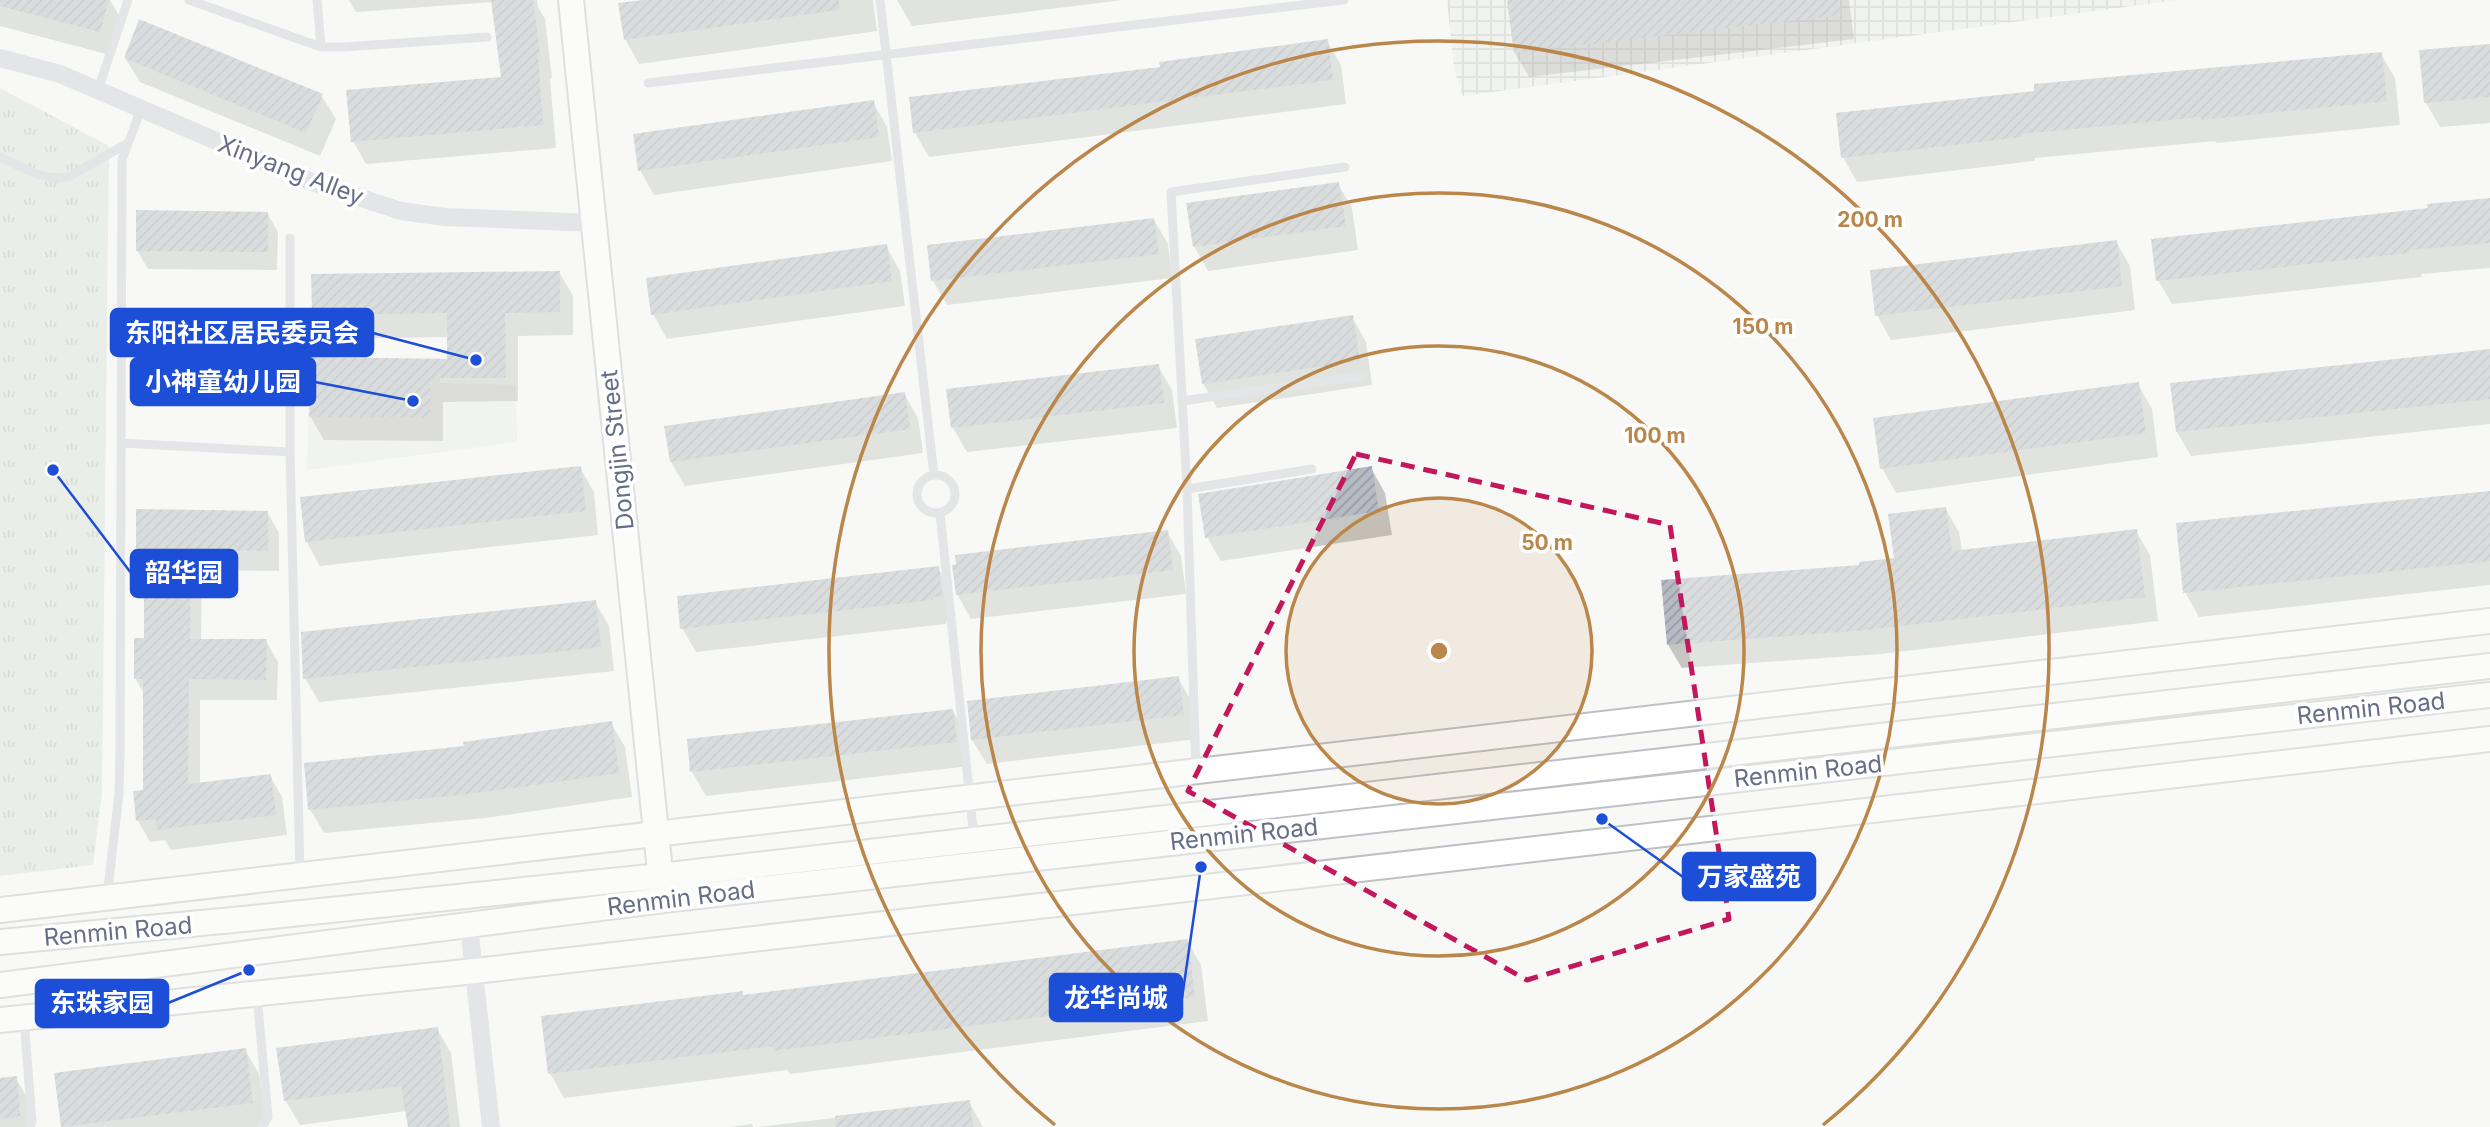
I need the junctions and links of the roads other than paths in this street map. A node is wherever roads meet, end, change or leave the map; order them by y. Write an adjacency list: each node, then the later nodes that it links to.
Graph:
1 (128, 0): 12 (lane)
2 (189, 0): 8 (lane)
3 (317, 0): 8 (lane)
4 (571, 0): 17 (street, Dongjin Street)
5 (880, 0): 9 (lane)
6 (1344, 0): 9 (lane)
7 (487, 37): 8 (lane)
8 (321, 47)
9 (887, 54): 11 (lane); 24 (lane)
10 (0, 58): 12 (street, Xinyang Alley)
11 (648, 83)
12 (98, 90): 13 (street, Xinyang Alley)
13 (141, 108): 14 (lane); 17 (street, Xinyang Alley)
14 (128, 144): 15 (lane); 21 (lane)
15 (0, 157)
16 (1345, 167): 20 (lane)
17 (595, 223): 33 (street, Dongjin Street)
18 (289, 238): 22 (lane)
19 (1363, 376): 20 (lane)
20 (1182, 401): 25 (lane)
21 (121, 443): 22 (lane); 38 (lane)
22 (290, 452): 35 (lane)
23 (1312, 469): 25 (lane)
24 (934, 475): 26 (lane); 26 (lane)
25 (1187, 489): 31 (lane)
26 (940, 513): 32 (lane)
27 (2490, 621): 31 (street)
28 (2490, 666): 34 (street, Renmin Road)
29 (2490, 695): 37 (street, Renmin Road)
30 (2490, 739): 43 (street)
31 (1196, 772): 32 (street)
32 (970, 798): 33 (street); 34 (lane)
33 (655, 835): 35 (street); 37 (street, Dongjin Street)
34 (974, 840): 37 (street, Renmin Road)
35 (300, 876): 36 (street)
36 (228, 885): 38 (street); 40 (street)
37 (661, 888): 40 (street, Renmin Road); 41 (street, Renmin Road)
38 (107, 899): 39 (street)
39 (0, 910)
40 (233, 920): 42 (street, Renmin Road)
41 (469, 926): 43 (street); 44 (street, Renmin Road)
42 (0, 942)
43 (475, 971): 45 (street); 49 (street)
44 (0, 985)
45 (257, 993): 46 (street); 48 (lane)
46 (12, 1019): 47 (lane)
47 (30, 1127)
48 (262, 1127)
49 (491, 1127)

